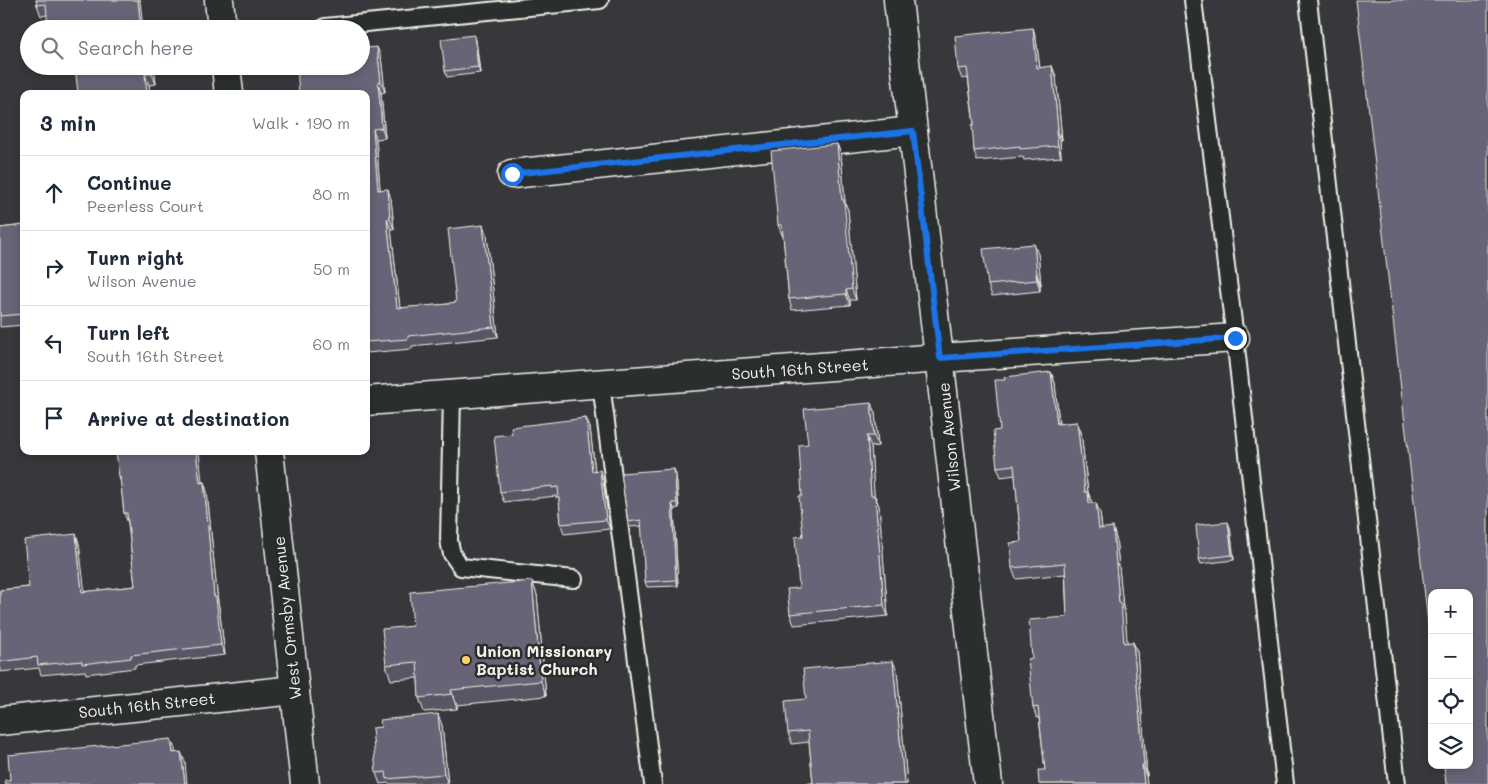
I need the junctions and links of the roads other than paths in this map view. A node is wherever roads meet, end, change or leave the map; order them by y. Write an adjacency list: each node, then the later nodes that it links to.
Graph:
1 (219, 0): 6 (street)
2 (600, 0): 7 (lane)
3 (898, 0): 10 (street, Wilson Avenue)
4 (1193, 0): 12 (lane)
5 (1308, 0): 25 (lane)
6 (221, 20)
7 (370, 22)
8 (227, 75): 9 (street)
9 (229, 90)
10 (913, 131): 11 (street); 13 (street, Wilson Avenue)
11 (512, 174)
12 (1235, 338): 13 (street, South 16th Street); 24 (lane)
13 (940, 358): 14 (street, South 16th Street); 23 (street, Wilson Avenue)
14 (601, 384): 15 (street, South 16th Street); 22 (lane)
15 (452, 395): 16 (street, South 16th Street); 18 (lane)
16 (370, 401)
17 (269, 455): 19 (street, West Ormsby Avenue)
18 (574, 579)
19 (295, 690): 20 (street, South 16th Street); 21 (street, West Ormsby Avenue)
20 (0, 720)
21 (305, 784)
22 (653, 784)
23 (988, 784)
24 (1285, 784)
25 (1396, 784)

